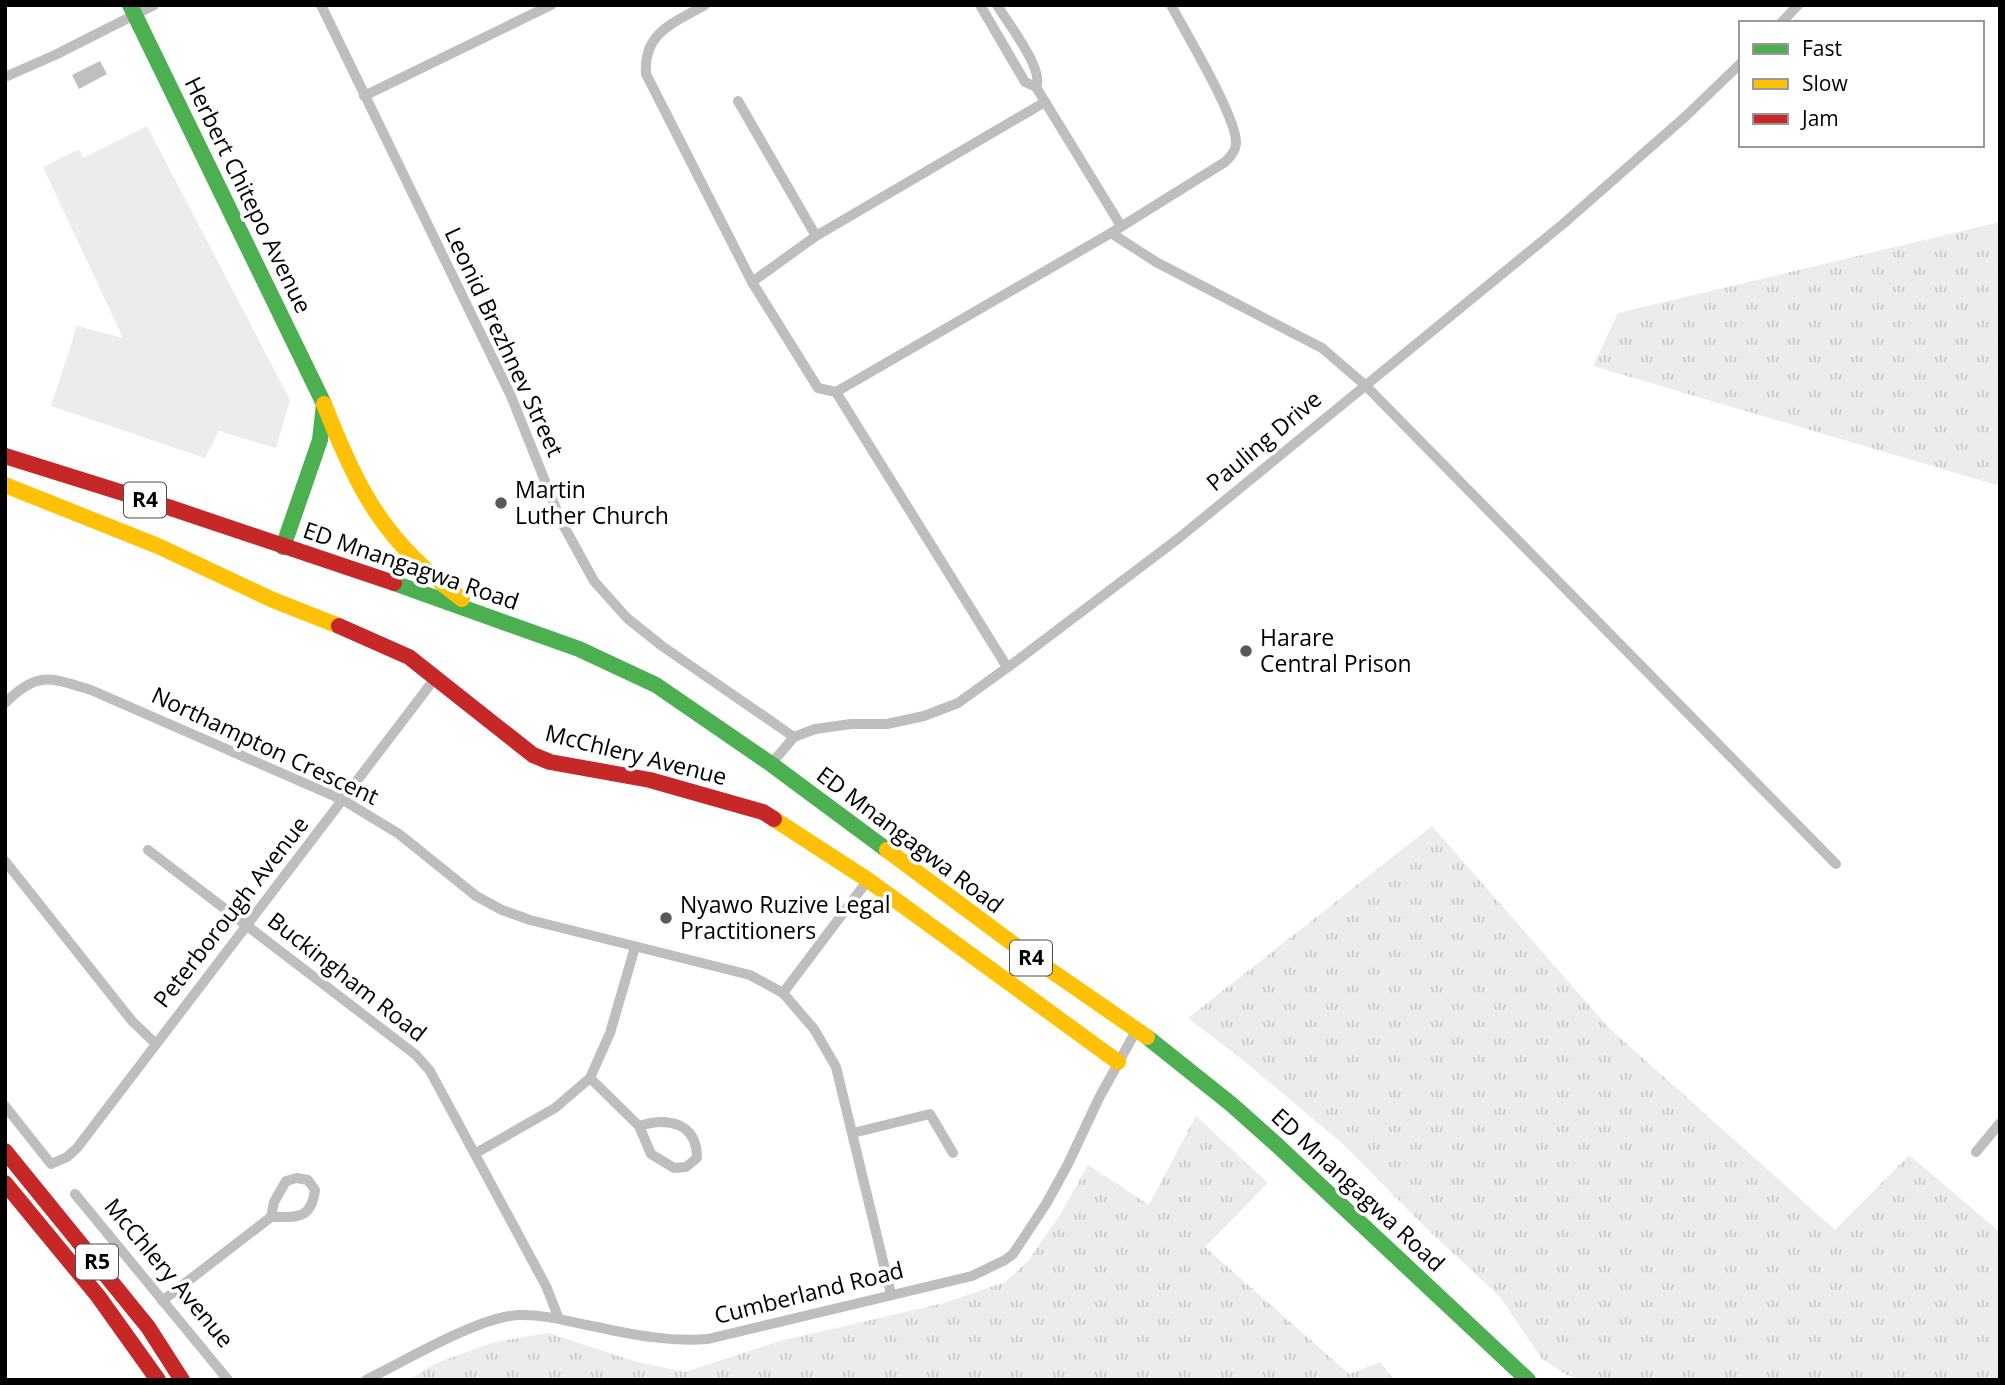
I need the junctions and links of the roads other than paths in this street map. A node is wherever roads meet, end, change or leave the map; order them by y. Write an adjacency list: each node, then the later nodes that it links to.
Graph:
1 (154, 5): 9 (street)
2 (321, 5): 14 (street, Leonid Brezhnev Street)
3 (551, 5): 14 (street)
4 (705, 5): 19 (street)
5 (980, 5): 13 (street)
6 (997, 5): 13 (street)
7 (1171, 5): 17 (street)
8 (1798, 5): 10 (street)
9 (132, 10): 12 (street); 22 (main road, Herbert Chitepo Avenue)
10 (1783, 21)
11 (1739, 65): 20 (street, Pauling Drive)
12 (5, 77)
13 (1037, 87): 16 (street)
14 (364, 96): 30 (street, Leonid Brezhnev Street)
15 (738, 101): 18 (street)
16 (1045, 102): 17 (street); 18 (street)
17 (1116, 230): 20 (street); 21 (street)
18 (816, 236): 19 (street)
19 (752, 282): 21 (street)
20 (1365, 385): 27 (street, Pauling Drive); 35 (street)
21 (836, 391): 27 (street)
22 (324, 404): 25 (main road); 26 (main road, Herbert Chitepo Avenue)
23 (5, 456): 25 (main road, R4)
24 (5, 485): 28 (main road, McChlery Avenue)
25 (284, 547): 26 (main road, ED Mnangagwa Road / R4)
26 (482, 613): 31 (main road, ED Mnangagwa Road / R4)
27 (1007, 667): 30 (street, Pauling Drive)
28 (436, 677): 32 (street, Peterborough Avenue); 36 (main road, McChlery Avenue)
29 (5, 703): 32 (street, Northampton Crescent)
30 (794, 737): 31 (street)
31 (771, 764): 40 (main road, ED Mnangagwa Road / R4)
32 (343, 800): 37 (street, Peterborough Avenue); 38 (street, Northampton Crescent)
33 (148, 850): 37 (street, Buckingham Road)
34 (5, 861): 41 (street)
35 (1836, 864)
36 (868, 880): 39 (street); 42 (main road, McChlery Avenue)
37 (246, 925): 41 (street, Peterborough Avenue); 50 (street, Buckingham Road)
38 (635, 947): 39 (street, Northampton Crescent); 43 (street)
39 (783, 993): 47 (street, Northampton Crescent)
40 (1137, 1029): 42 (street, Cumberland Road); 62 (main road, ED Mnangagwa Road / R4)
41 (156, 1044): 44 (street, Peterborough Avenue)
42 (1118, 1062): 55 (street, Cumberland Road)
43 (590, 1078): 46 (street); 50 (street)
44 (5, 1106)
45 (2000, 1123): 49 (street)
46 (639, 1126): 46 (street)
47 (853, 1133): 51 (street); 55 (street, Northampton Crescent)
48 (5, 1151): 59 (main road, R5)
49 (1976, 1152)
50 (476, 1153): 57 (street, Buckingham Road)
51 (953, 1153)
52 (5, 1183): 58 (main road, R5)
53 (75, 1194): 56 (street, McChlery Avenue)
54 (271, 1217): 54 (street); 56 (street)
55 (891, 1294): 57 (street, Cumberland Road)
56 (162, 1301): 60 (street, McChlery Avenue)
57 (559, 1319): 61 (street, Cumberland Road)
58 (158, 1380)
59 (182, 1380)
60 (229, 1380)
61 (366, 1380)
62 (1528, 1380)

